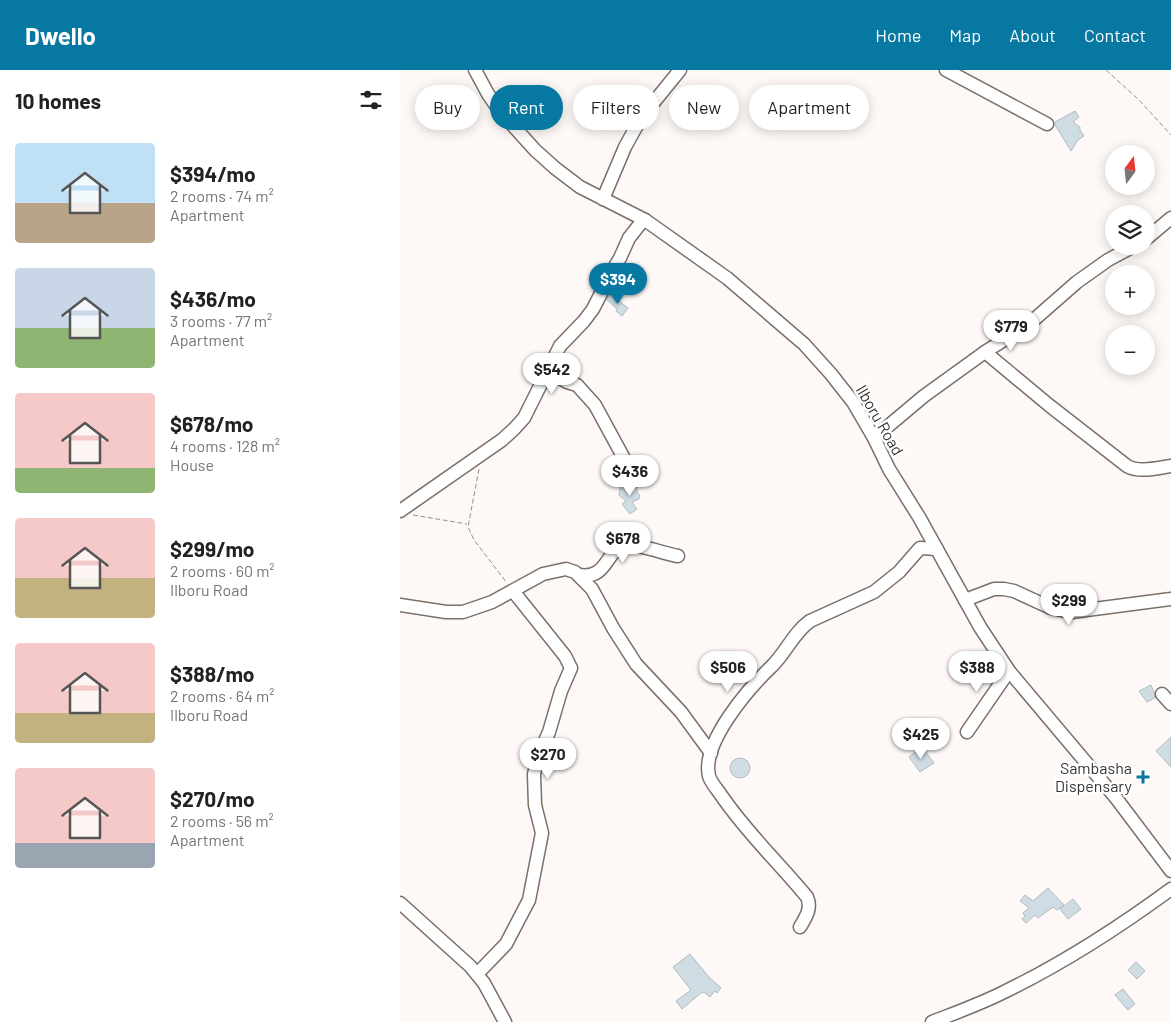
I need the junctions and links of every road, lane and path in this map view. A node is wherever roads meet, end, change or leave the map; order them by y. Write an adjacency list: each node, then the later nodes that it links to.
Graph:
1 (475, 70): 7 (street, Ilboru Road)
2 (680, 70): 7 (street)
3 (946, 70): 5 (street)
4 (1106, 70): 6 (path)
5 (1047, 124)
6 (1171, 135)
7 (602, 199): 9 (street, Ilboru Road)
8 (1171, 218): 10 (street)
9 (646, 220): 13 (street); 14 (street, Ilboru Road)
10 (1155, 231)
11 (1116, 255): 12 (street)
12 (986, 352): 14 (street); 16 (street)
13 (547, 370): 15 (street); 17 (street)
14 (874, 438): 20 (street, Ilboru Road)
15 (485, 451): 18 (street); 19 (path)
16 (1171, 466)
17 (633, 475)
18 (404, 513): 19 (path)
19 (468, 524): 23 (path)
20 (937, 549): 25 (street, Ilboru Road); 31 (street)
21 (678, 556): 22 (street)
22 (579, 575): 23 (street); 31 (street)
23 (513, 591): 26 (street); 36 (street)
24 (1171, 599): 25 (street)
25 (965, 600): 27 (street, Ilboru Road)
26 (400, 605)
27 (1010, 671): 30 (street); 32 (street, Ilboru Road)
28 (1162, 694): 29 (street)
29 (1171, 704)
30 (967, 732)
31 (711, 753): 35 (street)
32 (1171, 870)
33 (1171, 889): 38 (street)
34 (400, 903): 36 (street)
35 (800, 927)
36 (477, 974): 37 (street)
37 (505, 1022)
38 (932, 1022)

